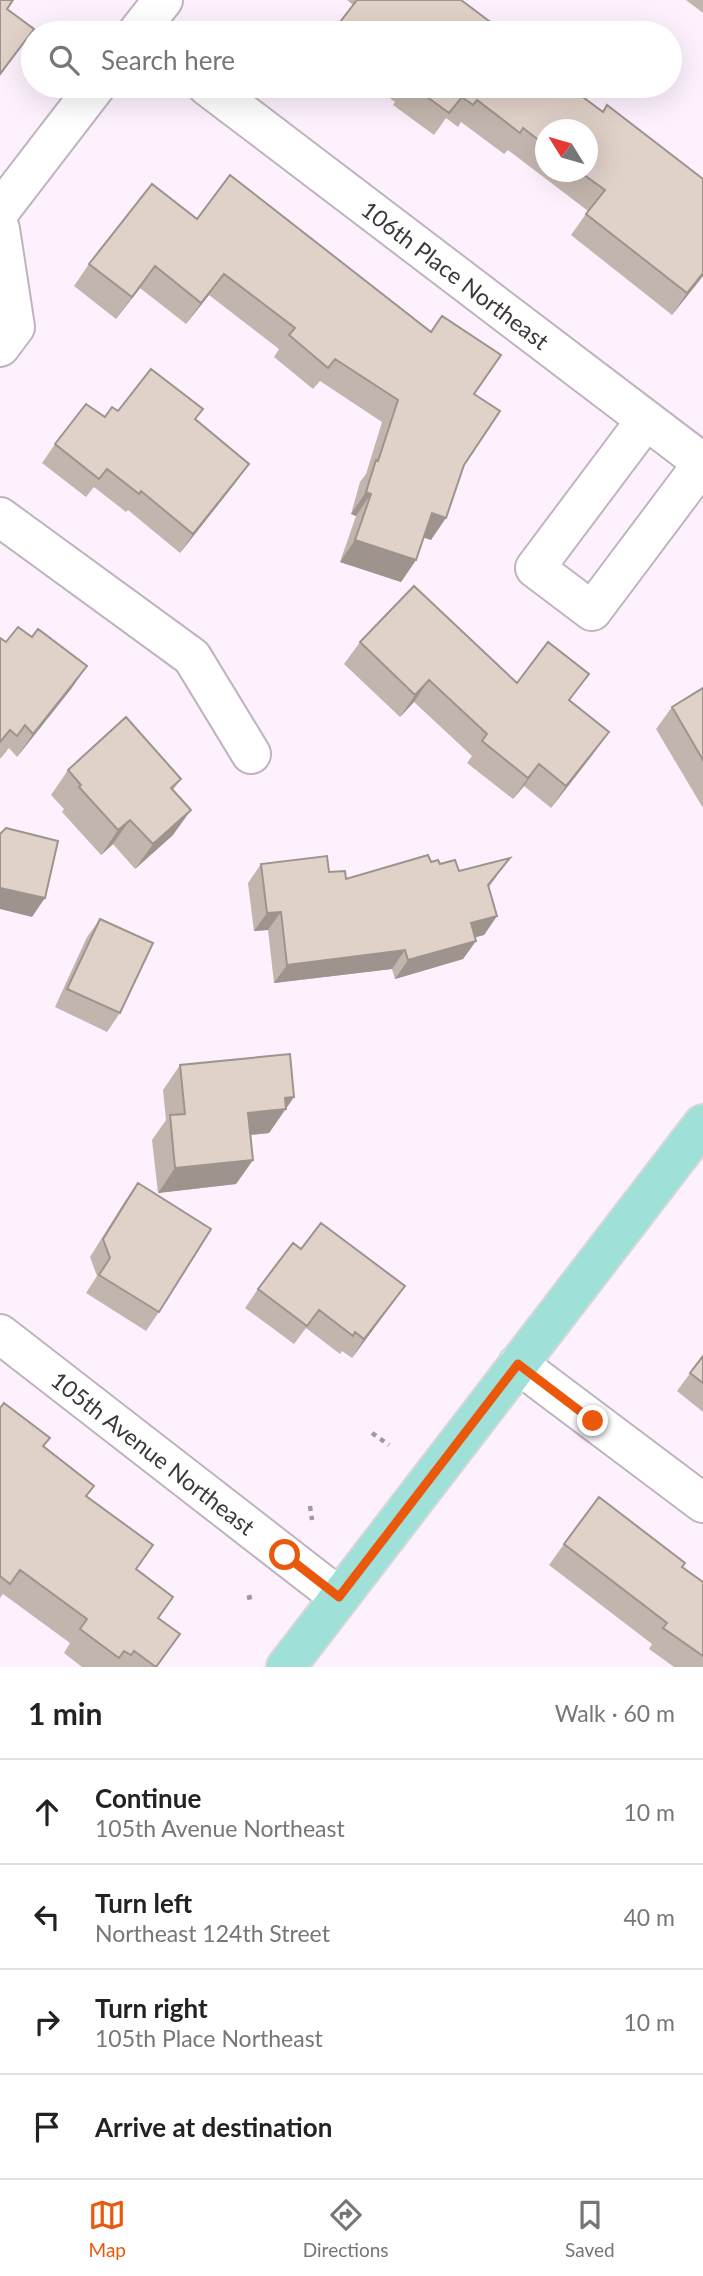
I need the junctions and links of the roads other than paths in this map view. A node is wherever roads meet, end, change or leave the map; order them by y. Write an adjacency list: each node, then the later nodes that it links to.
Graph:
1 (163, 0): 2 (street)
2 (147, 21)
3 (87, 98): 5 (street)
4 (223, 98): 8 (street, 106th Place Northeast)
5 (0, 211)
6 (0, 229): 7 (street)
7 (0, 347)
8 (646, 420): 9 (street, 106th Place Northeast); 9 (street)
9 (703, 463)
10 (0, 517): 11 (street)
11 (251, 754)
12 (703, 1124): 14 (main road)
13 (0, 1334): 16 (street, 105th Avenue Northeast)
14 (518, 1364): 15 (street); 16 (main road)
15 (703, 1503)
16 (339, 1597): 17 (main road)
17 (286, 1667)

